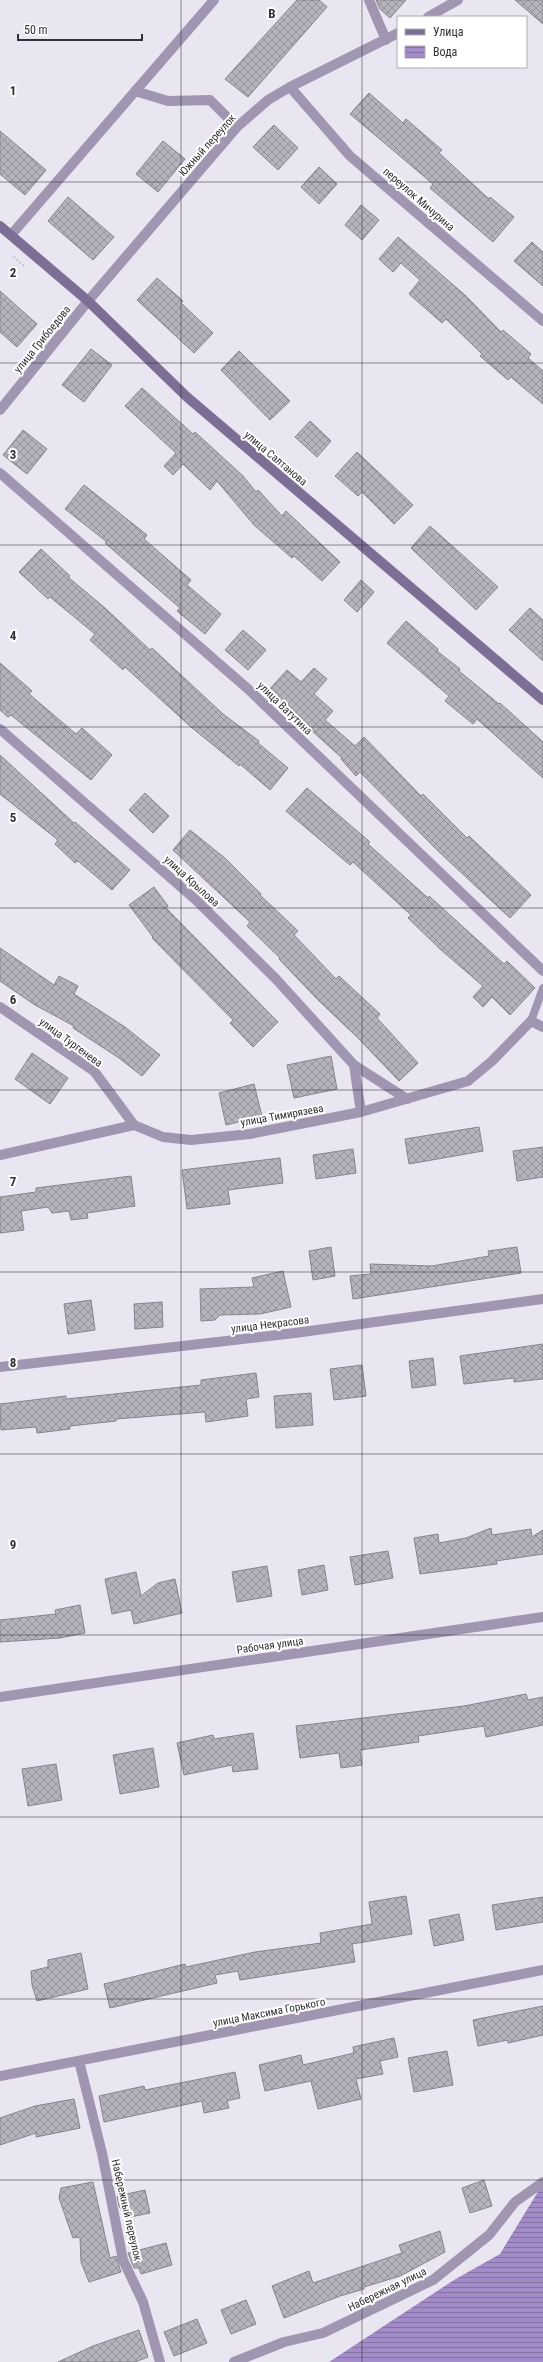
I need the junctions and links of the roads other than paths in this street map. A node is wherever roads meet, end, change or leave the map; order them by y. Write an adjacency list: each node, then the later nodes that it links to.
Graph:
1 (214, 0): 8 (street)
2 (369, 0): 6 (street)
3 (458, 0): 4 (street)
4 (430, 16)
5 (397, 34): 6 (street, Южный переулок)
6 (386, 40): 7 (street, Южный переулок)
7 (290, 87): 9 (street, Южный переулок); 13 (street, переулок Мичурина)
8 (135, 91): 9 (street); 11 (street)
9 (237, 127): 12 (street, Южный переулок)
10 (0, 226): 11 (main road, улица Салтанова)
11 (12, 235): 12 (main road, улица Салтанова)
12 (88, 301): 14 (street, улица Грибоедова); 16 (main road, улица Салтанова)
13 (543, 321)
14 (0, 410)
15 (0, 473): 18 (street, улица Ватутина)
16 (543, 700)
17 (0, 728): 23 (street, улица Крылова)
18 (543, 971)
19 (543, 988): 21 (lane)
20 (0, 1007): 26 (street, улица Тургенева)
21 (531, 1021): 22 (street); 24 (street, улица Тимирязева)
22 (543, 1027)
23 (354, 1065): 24 (street, улица Крылова); 25 (street)
24 (407, 1099): 25 (street, улица Тимирязева)
25 (361, 1112): 26 (street, улица Тимирязева)
26 (134, 1124): 27 (street)
27 (0, 1155)
28 (543, 1299): 29 (street, улица Некрасова)
29 (0, 1366)
30 (543, 1617): 31 (street, Рабочая улица)
31 (0, 1697)
32 (543, 1970): 33 (street, улица Максима Горького)
33 (79, 2061): 34 (street, улица Максима Горького); 36 (street, Набережный переулок)
34 (0, 2076)
35 (543, 2182): 37 (street, Набережная улица)
36 (160, 2362)
37 (234, 2362)

